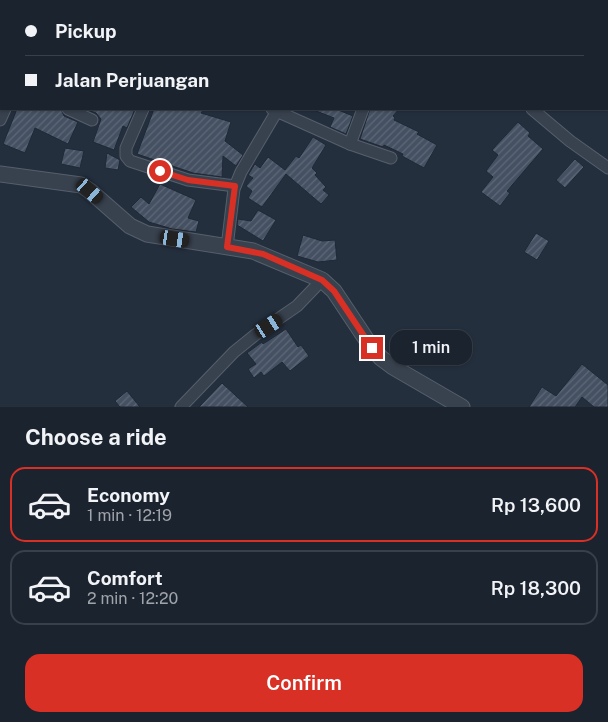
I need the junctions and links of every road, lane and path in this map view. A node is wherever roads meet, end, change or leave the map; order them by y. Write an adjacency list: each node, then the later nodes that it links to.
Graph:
1 (70, 110): 6 (street)
2 (143, 110): 11 (street)
3 (275, 110): 7 (street); 11 (street)
4 (363, 110): 7 (street)
5 (533, 110): 9 (street)
6 (92, 120)
7 (350, 144): 8 (street)
8 (391, 158)
9 (608, 168)
10 (0, 174): 12 (street)
11 (235, 186): 12 (street)
12 (227, 247): 13 (street)
13 (322, 280): 14 (street); 15 (street)
14 (181, 407)
15 (462, 407)

